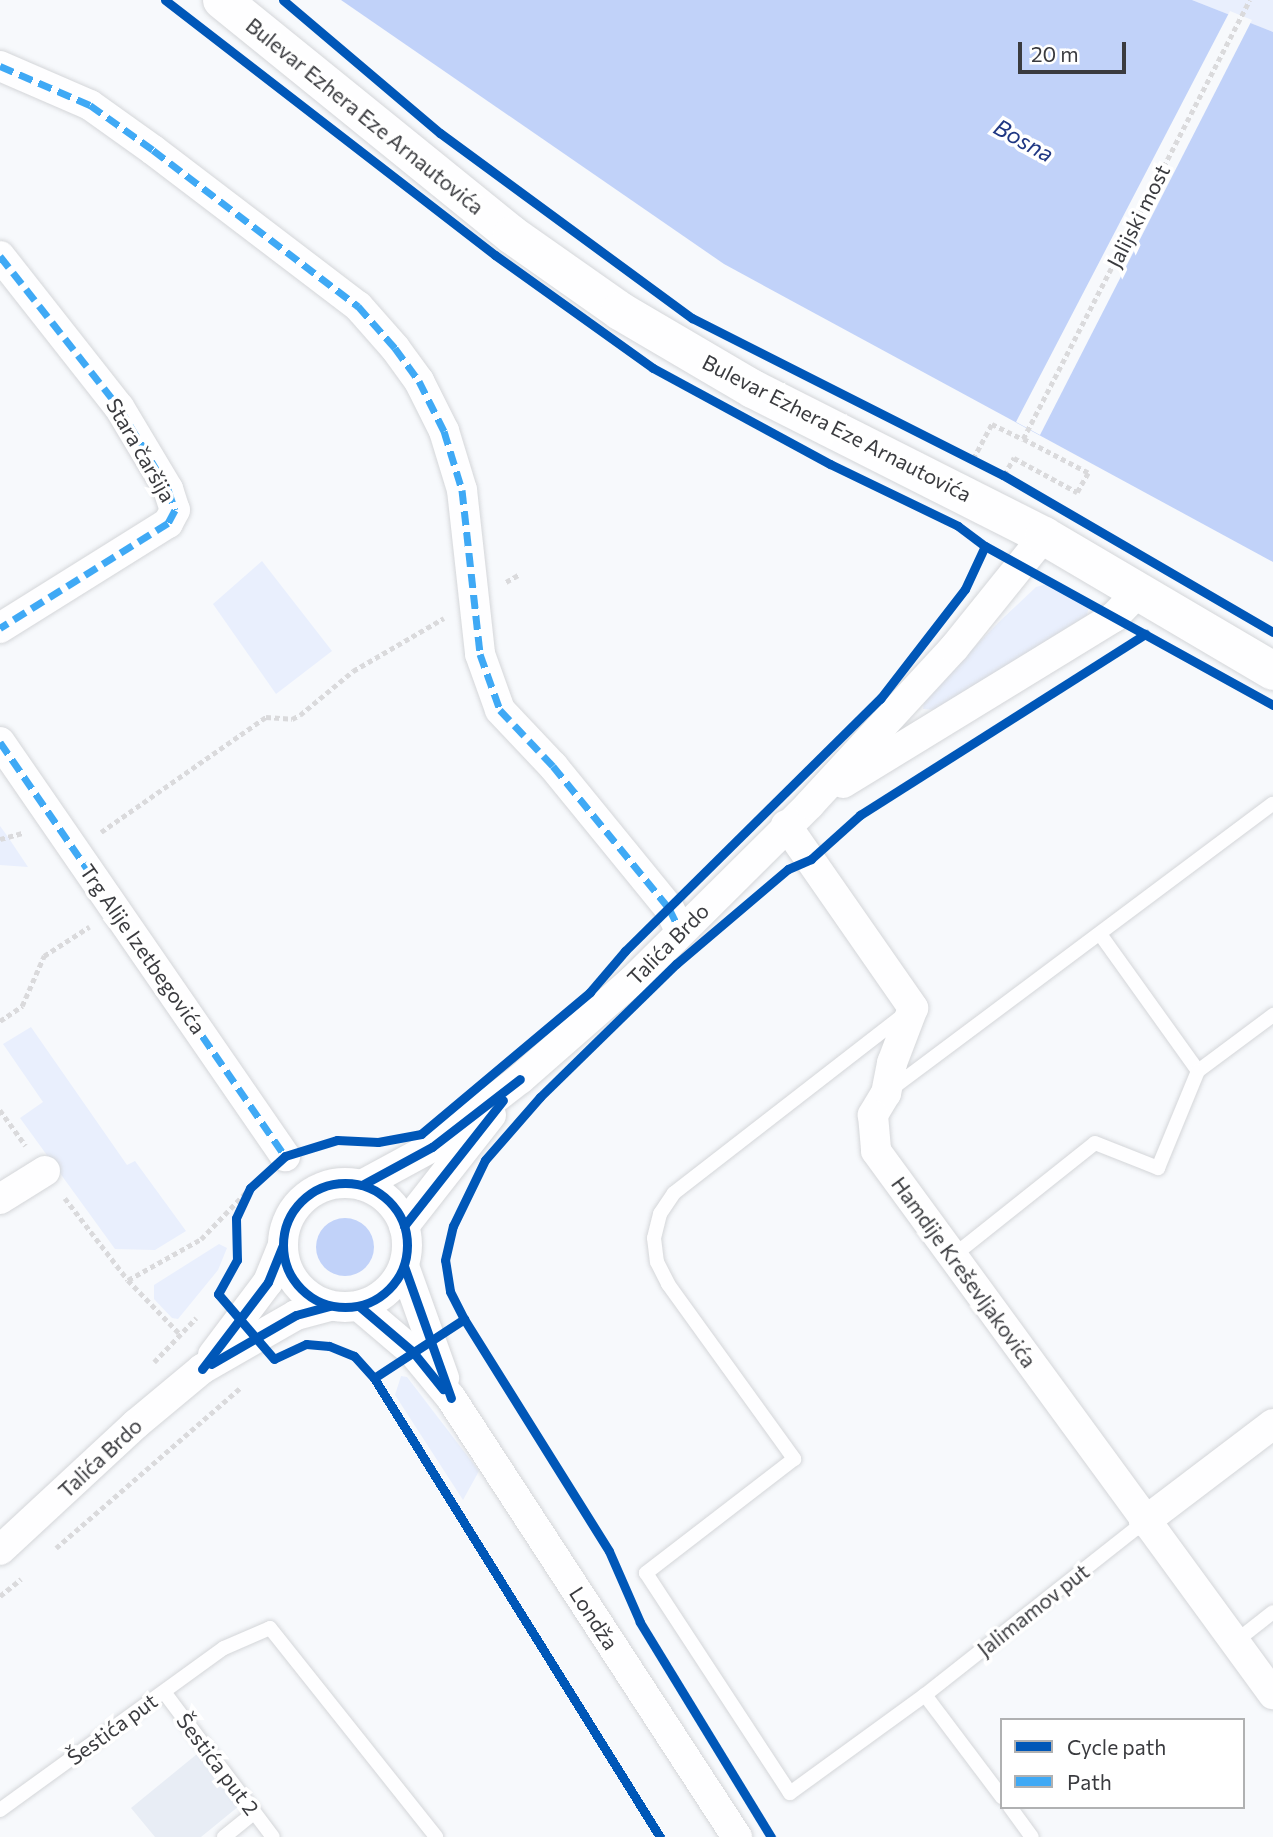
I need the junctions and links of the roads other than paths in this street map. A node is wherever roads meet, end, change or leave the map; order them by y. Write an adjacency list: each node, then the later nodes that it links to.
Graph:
1 (222, 0): 4 (street, Bulevar Ezhera Eze Arnautovića)
2 (0, 66): 12 (street)
3 (0, 256): 6 (street, Stara čaršija)
4 (1044, 536): 5 (street, Bulevar Ezhera Eze Arnautovića); 9 (street, Talića Brdo)
5 (1139, 592): 7 (street, Bulevar Ezhera Eze Arnautovića); 9 (street, Talića Brdo)
6 (0, 628)
7 (1273, 671)
8 (0, 742): 19 (street, Trg Alije Izetbegovića)
9 (810, 804): 11 (street, Talića Brdo)
10 (1273, 804): 13 (lane)
11 (786, 825): 12 (street, Talića Brdo); 14 (street)
12 (680, 931): 17 (street, Talića Brdo)
13 (1100, 933): 16 (lane); 18 (lane)
14 (913, 1008): 18 (street, Hamdije Kreševljakovića); 37 (lane, Jalimamov put)
15 (1273, 1016): 16 (lane)
16 (1198, 1071): 25 (lane)
17 (520, 1079): 21 (street, Talića Brdo); 23 (street, Talića Brdo)
18 (886, 1093): 25 (street, Hamdije Kreševljakovića)
19 (285, 1156)
20 (45, 1171): 22 (street)
21 (362, 1185): 23 (street); 24 (street)
22 (0, 1199)
23 (404, 1226): 26 (street)
24 (282, 1247): 27 (street); 28 (street)
25 (953, 1256): 31 (street, Hamdije Kreševljakovića)
26 (404, 1266): 27 (street); 29 (street, Londža)
27 (344, 1306): 28 (street); 29 (street, Londža)
28 (202, 1369): 32 (street, Talića Brdo)
29 (451, 1398): 45 (street, Londža)
30 (1273, 1424): 31 (street, Jalimamov put)
31 (1144, 1522): 34 (street, Hamdije Kreševljakovića); 37 (lane, Jalimamov put)
32 (0, 1550)
33 (1273, 1612): 34 (lane)
34 (1235, 1642): 36 (street, Hamdije Kreševljakovića)
35 (163, 1692): 40 (lane, Šestića put); 41 (lane, Šestića put 2); 44 (lane, Šestića put)
36 (1273, 1694)
37 (925, 1695): 38 (lane)
38 (1000, 1794)
39 (1011, 1809): 46 (lane)
40 (0, 1810)
41 (254, 1813): 42 (lane); 43 (lane, Šestića put 2)
42 (224, 1837)
43 (273, 1837)
44 (436, 1837)
45 (737, 1837)
46 (1032, 1837)

